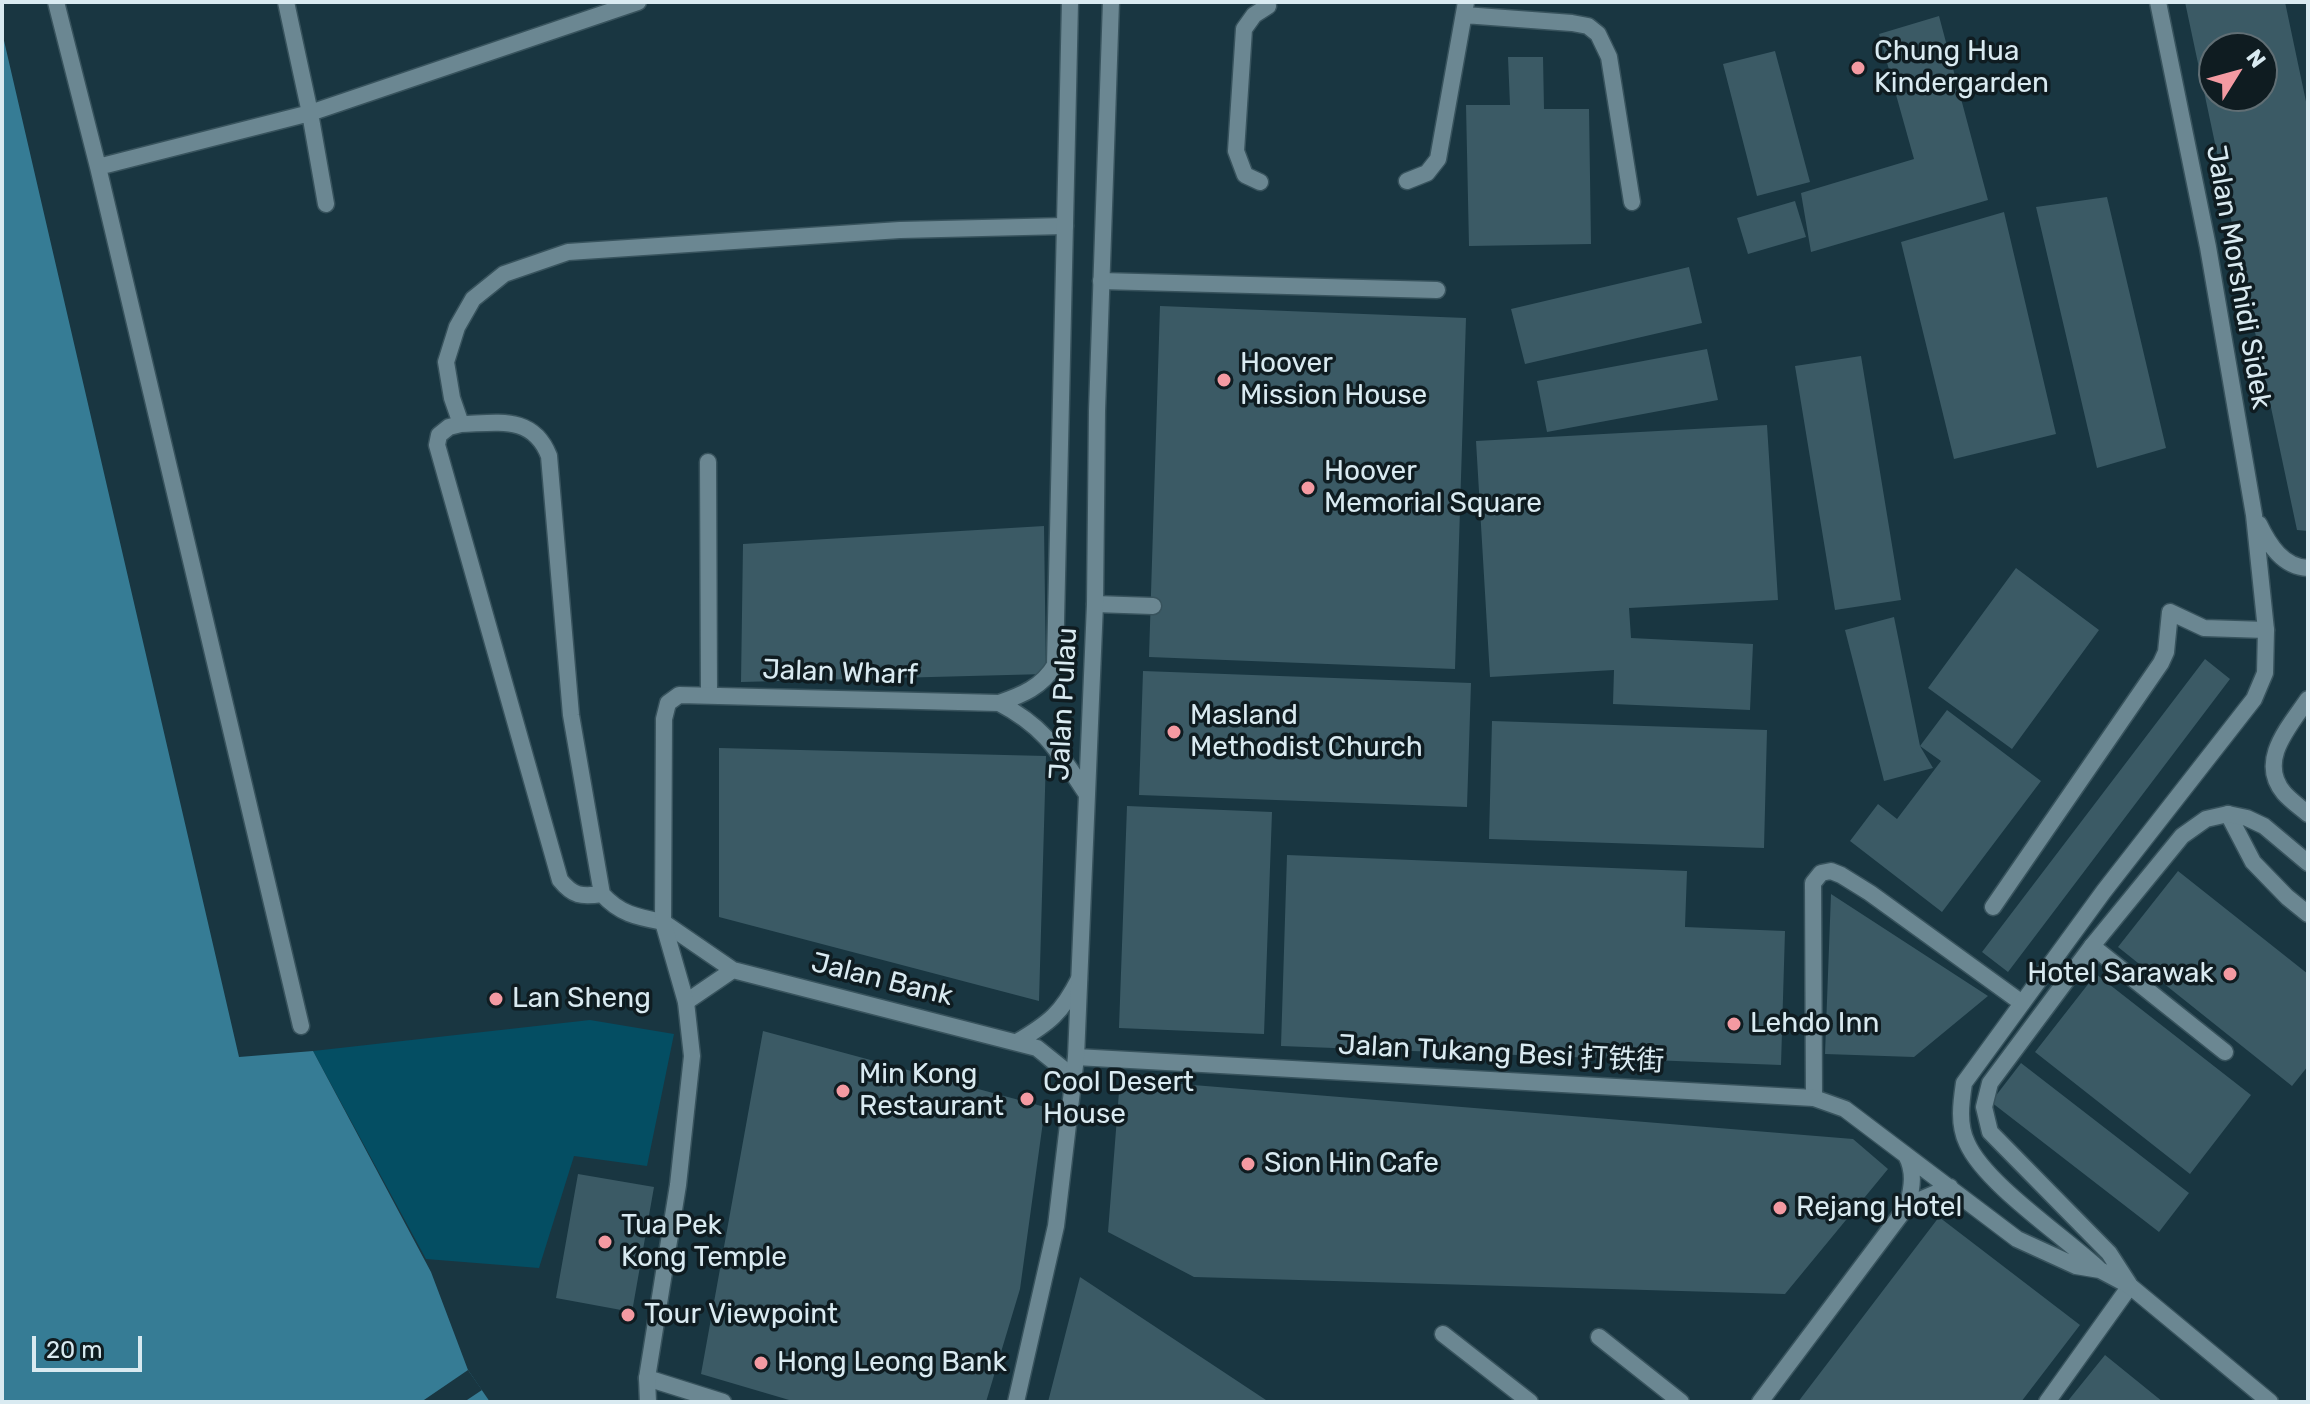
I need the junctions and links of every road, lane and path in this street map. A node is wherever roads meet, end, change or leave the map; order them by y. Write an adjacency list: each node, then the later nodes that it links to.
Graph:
1 (56, 2): 10 (street)
2 (286, 2): 9 (street)
3 (638, 2): 9 (street)
4 (1070, 2): 15 (street, Jalan Pulau)
5 (1111, 2): 16 (street, Jalan Pulau)
6 (2158, 2): 20 (street, Jalan Morshidi Sidek)
7 (1268, 6): 12 (street)
8 (1465, 8): 11 (street); 13 (street)
9 (310, 113): 10 (street); 14 (street)
10 (98, 167): 42 (street)
11 (1407, 181)
12 (1260, 182)
13 (1632, 202)
14 (326, 204)
15 (1065, 226): 18 (street); 24 (street, Jalan Pulau)
16 (1101, 281): 17 (street); 22 (street, Jalan Pulau)
17 (1437, 290)
18 (461, 424): 33 (street); 33 (street)
19 (708, 462): 26 (street)
20 (2254, 515): 21 (street); 25 (street, Jalan Morshidi Sidek)
21 (2308, 568)
22 (1095, 604): 23 (street); 29 (street, Jalan Pulau)
23 (1153, 606)
24 (1057, 629): 28 (street, Jalan Wharf)
25 (2266, 630): 34 (street); 41 (street, Jalan Morshidi Sidek)
26 (709, 695): 28 (street, Jalan Wharf); 36 (street, Jalan Wharf)
27 (2308, 699): 31 (street)
28 (999, 703): 29 (street)
29 (1086, 793): 39 (street, Jalan Pulau)
30 (2228, 814): 32 (street); 35 (street); 37 (street)
31 (2308, 814)
32 (2308, 863)
33 (602, 894): 36 (street)
34 (1993, 907)
35 (2308, 914)
36 (663, 922): 38 (street, Jalan Bank); 40 (street)
37 (2092, 946): 44 (street); 52 (street)
38 (733, 970): 40 (street); 43 (street, Jalan Bank)
39 (1079, 978): 43 (street); 45 (street, Jalan Pulau)
40 (686, 1002): 55 (street)
41 (2022, 1003): 47 (street); 51 (street, Jalan Morshidi Sidek)
42 (301, 1026)
43 (1017, 1042): 46 (street, Jalan Bank)
44 (2225, 1052)
45 (1076, 1057): 46 (street, Jalan Pulau); 47 (street, Jalan Tukang Besi 打铁街)
46 (1073, 1084): 58 (street, Jalan Pulau)
47 (1814, 1098): 48 (street, Jalan Tukang Besi 打铁街)
48 (1905, 1154): 49 (street, Jalan Tukang Besi 打铁街); 50 (street)
49 (1950, 1187): 50 (street); 51 (street, Jalan Tukang Besi 打铁街)
50 (1908, 1205): 61 (street)
51 (2100, 1270): 52 (street)
52 (2130, 1286): 62 (street); 63 (street)
53 (1443, 1334): 59 (street)
54 (1599, 1337): 60 (street)
55 (647, 1378): 56 (street); 57 (street)
56 (648, 1402)
57 (723, 1402)
58 (1016, 1402)
59 (1530, 1402)
60 (1681, 1402)
61 (1760, 1402)
62 (2047, 1402)
63 (2270, 1402)

